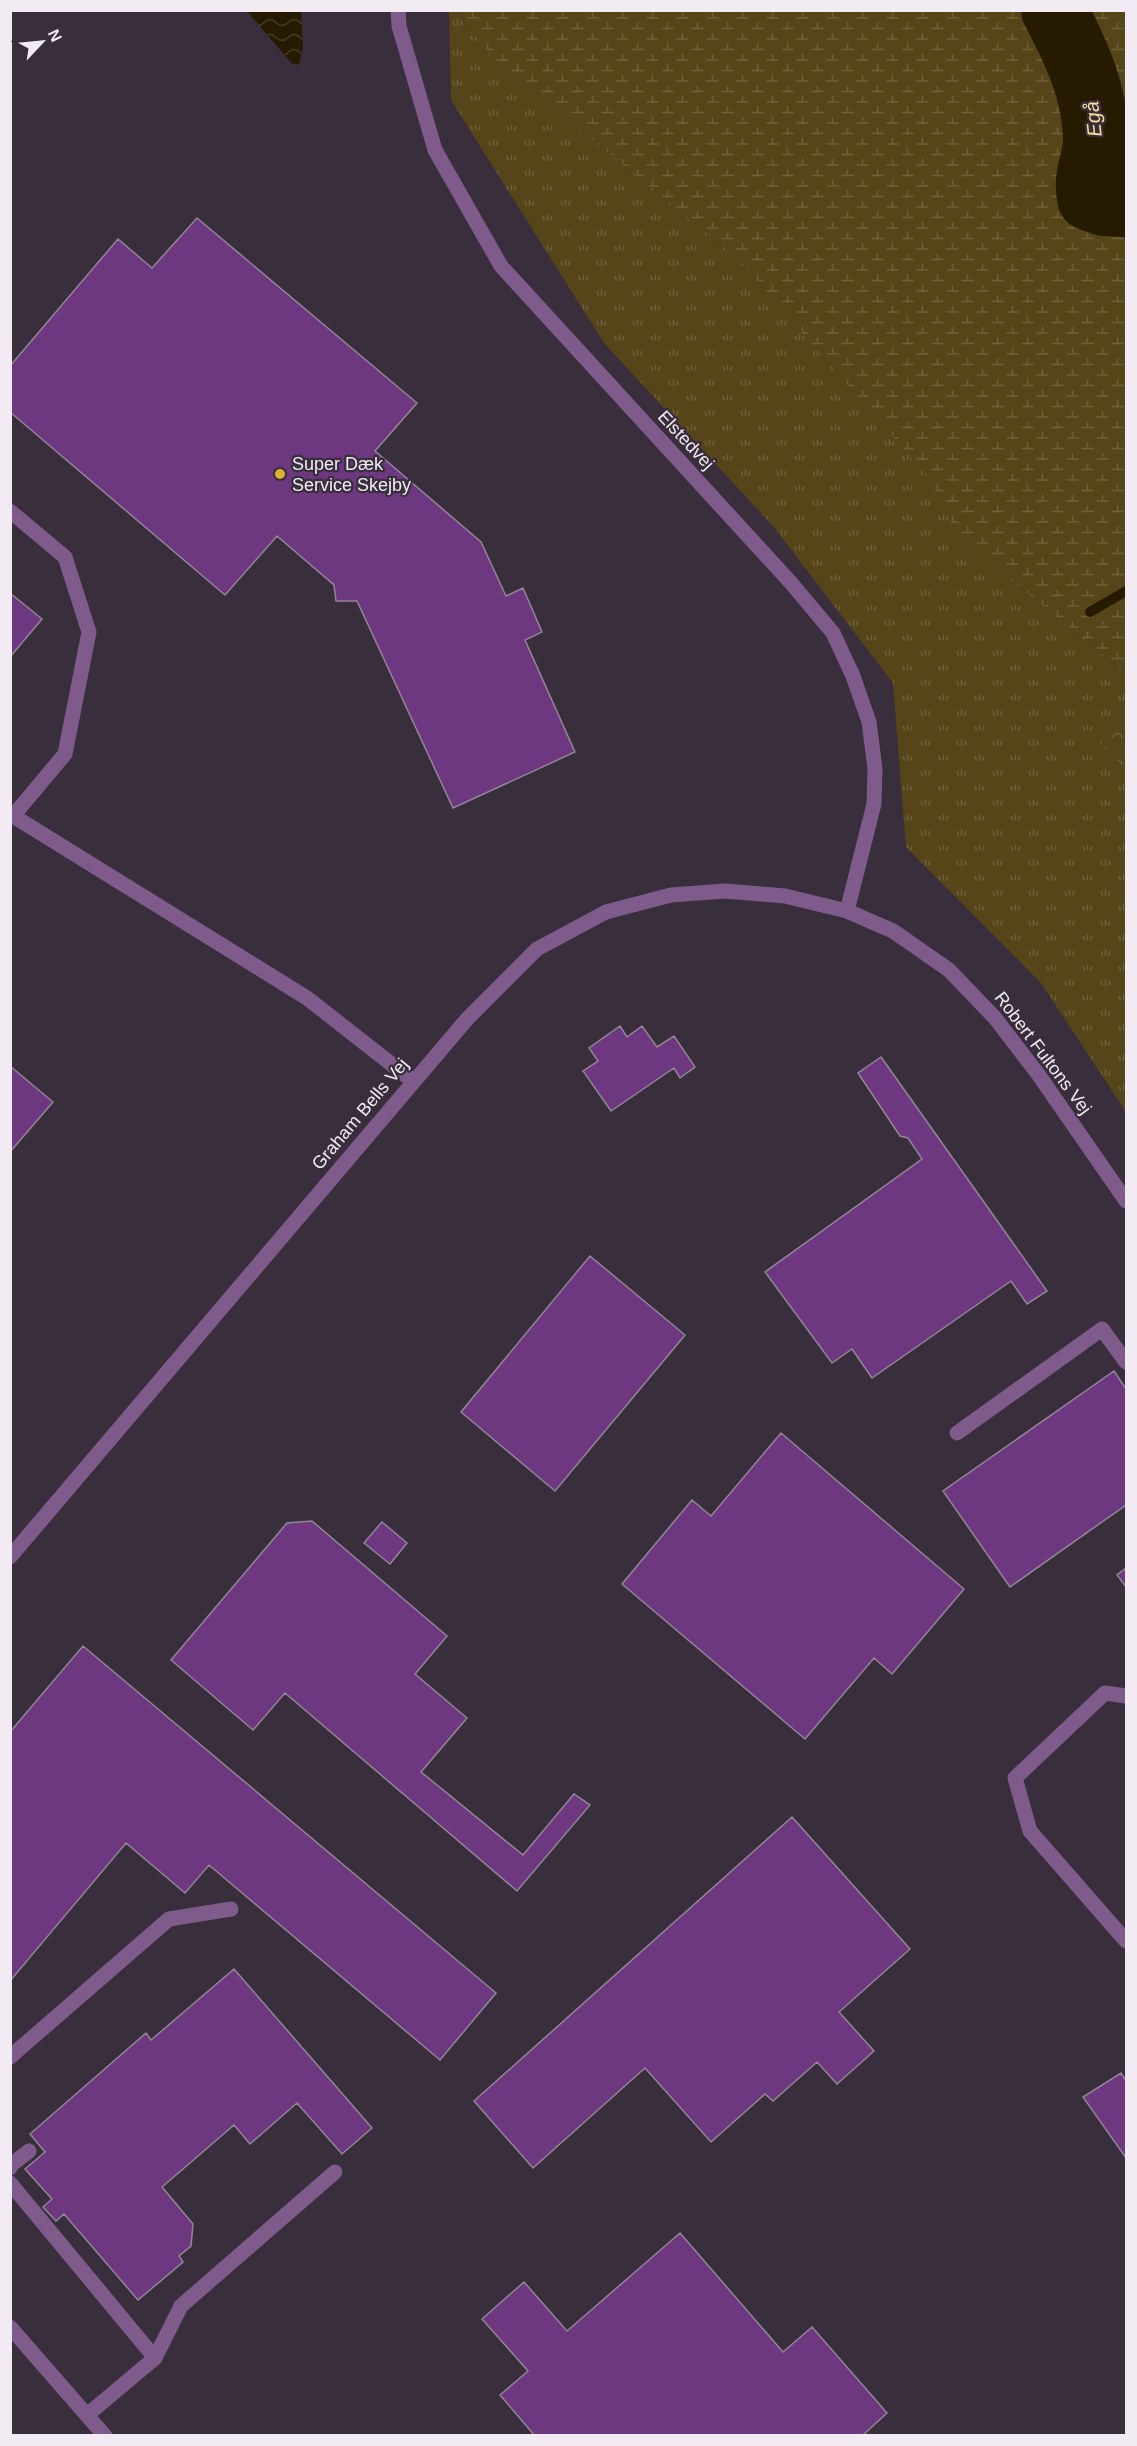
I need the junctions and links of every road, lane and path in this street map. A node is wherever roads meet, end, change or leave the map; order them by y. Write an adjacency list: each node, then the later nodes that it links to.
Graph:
1 (398, 10): 4 (street, Elstedvej)
2 (10, 511): 3 (street)
3 (12, 815): 5 (street)
4 (848, 911): 5 (street, Graham Bells Vej); 6 (street, Robert Fultons Vej)
5 (413, 1081): 9 (street, Graham Bells Vej)
6 (1126, 1201)
7 (1126, 1362): 8 (street)
8 (957, 1433)
9 (10, 1557)
10 (1126, 1696): 12 (street)
11 (231, 1909): 13 (street)
12 (1126, 1941)
13 (10, 2057)
14 (29, 2151): 15 (street)
15 (10, 2168)
16 (335, 2172): 19 (street)
17 (10, 2182): 19 (street)
18 (10, 2327): 20 (street)
19 (155, 2358): 20 (street)
20 (87, 2415): 21 (street)
21 (105, 2436)

